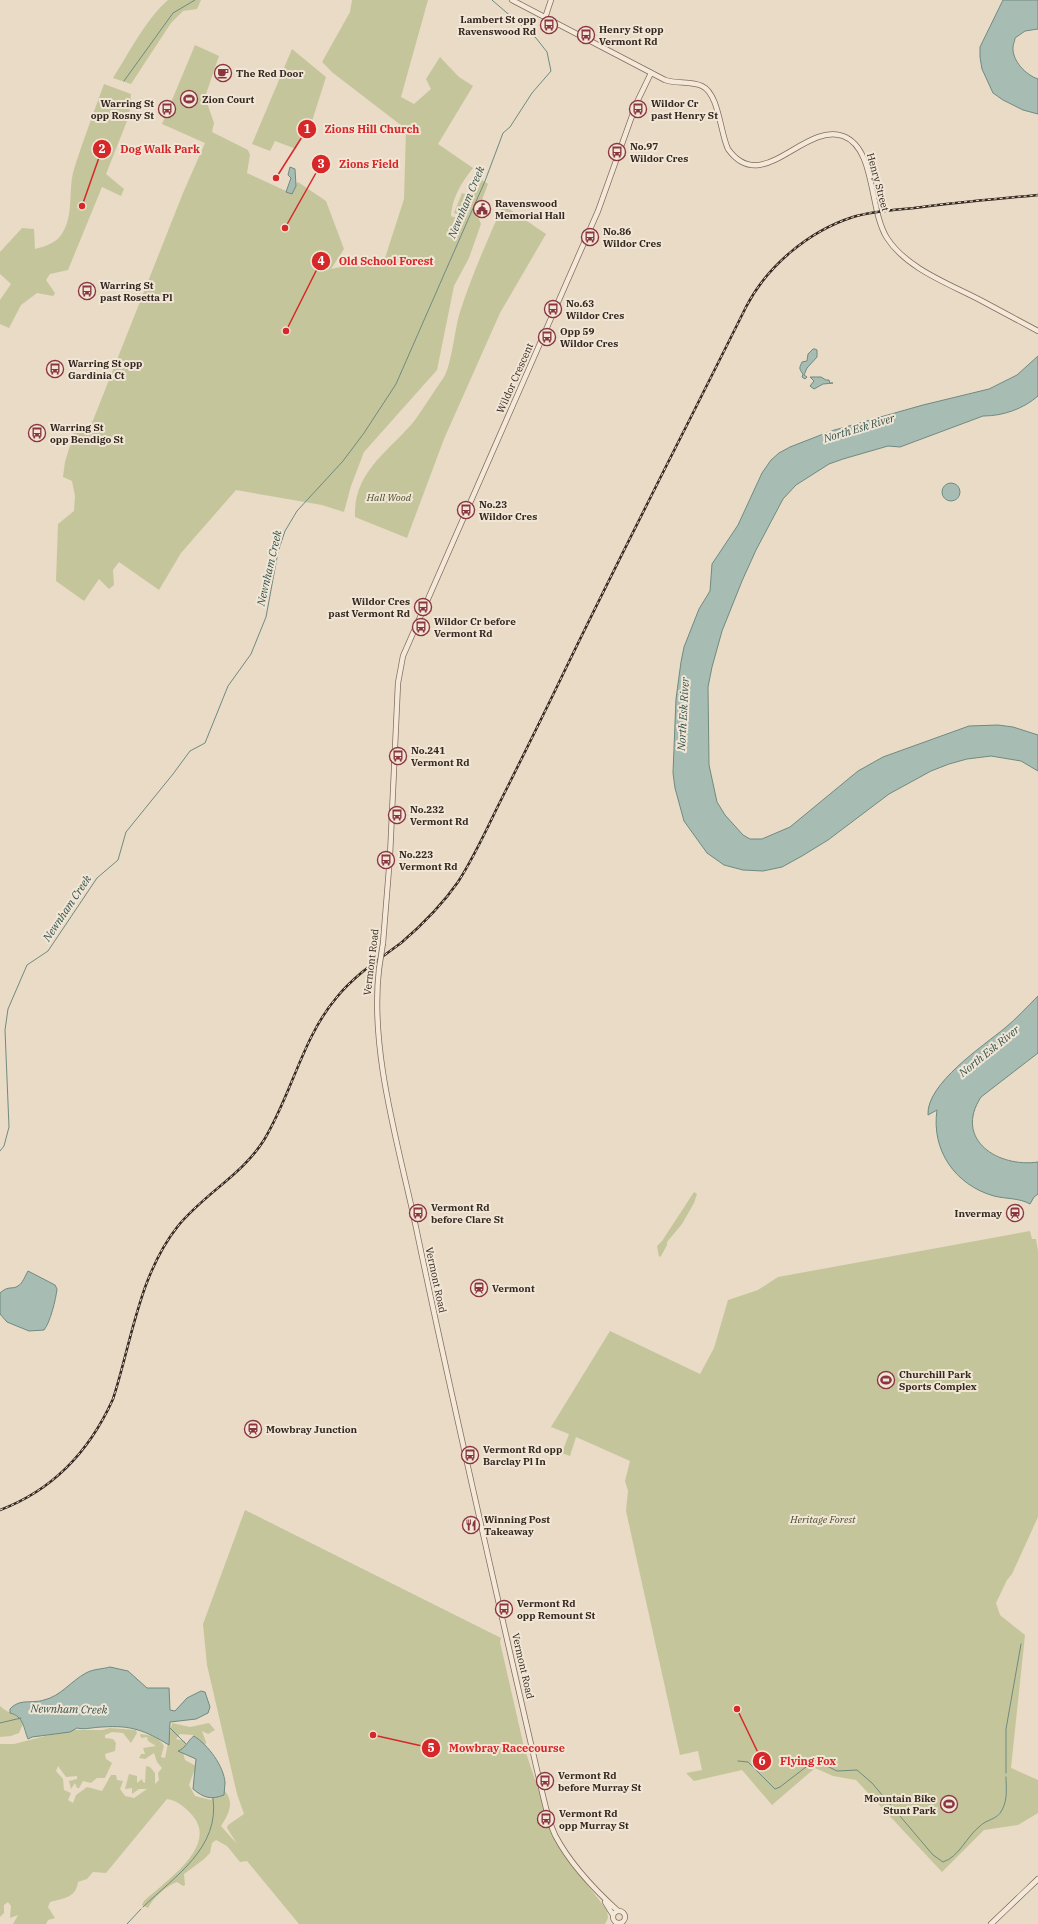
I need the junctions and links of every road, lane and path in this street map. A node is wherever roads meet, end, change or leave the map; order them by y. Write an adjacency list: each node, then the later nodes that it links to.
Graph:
1 (512, 0): 3 (street, Henry Street)
2 (551, 0): 3 (street)
3 (545, 18): 4 (street, Henry Street)
4 (651, 73): 5 (street, Henry Street); 6 (street, Wildor Crescent)
5 (1038, 331)
6 (407, 644): 8 (street, Vermont Road, bridge)
7 (1038, 1879): 14 (main road)
8 (603, 1897): 9 (street, Vermont Road); 10 (street, Vermont Road)
9 (618, 1911): 10 (street); 11 (street, Vermont Road)
10 (613, 1915): 12 (street, Vermont Road)
11 (624, 1919): 12 (street, Vermont Road); 13 (street, Vermont Road)
12 (619, 1924)
13 (627, 1924)
14 (991, 1924)

